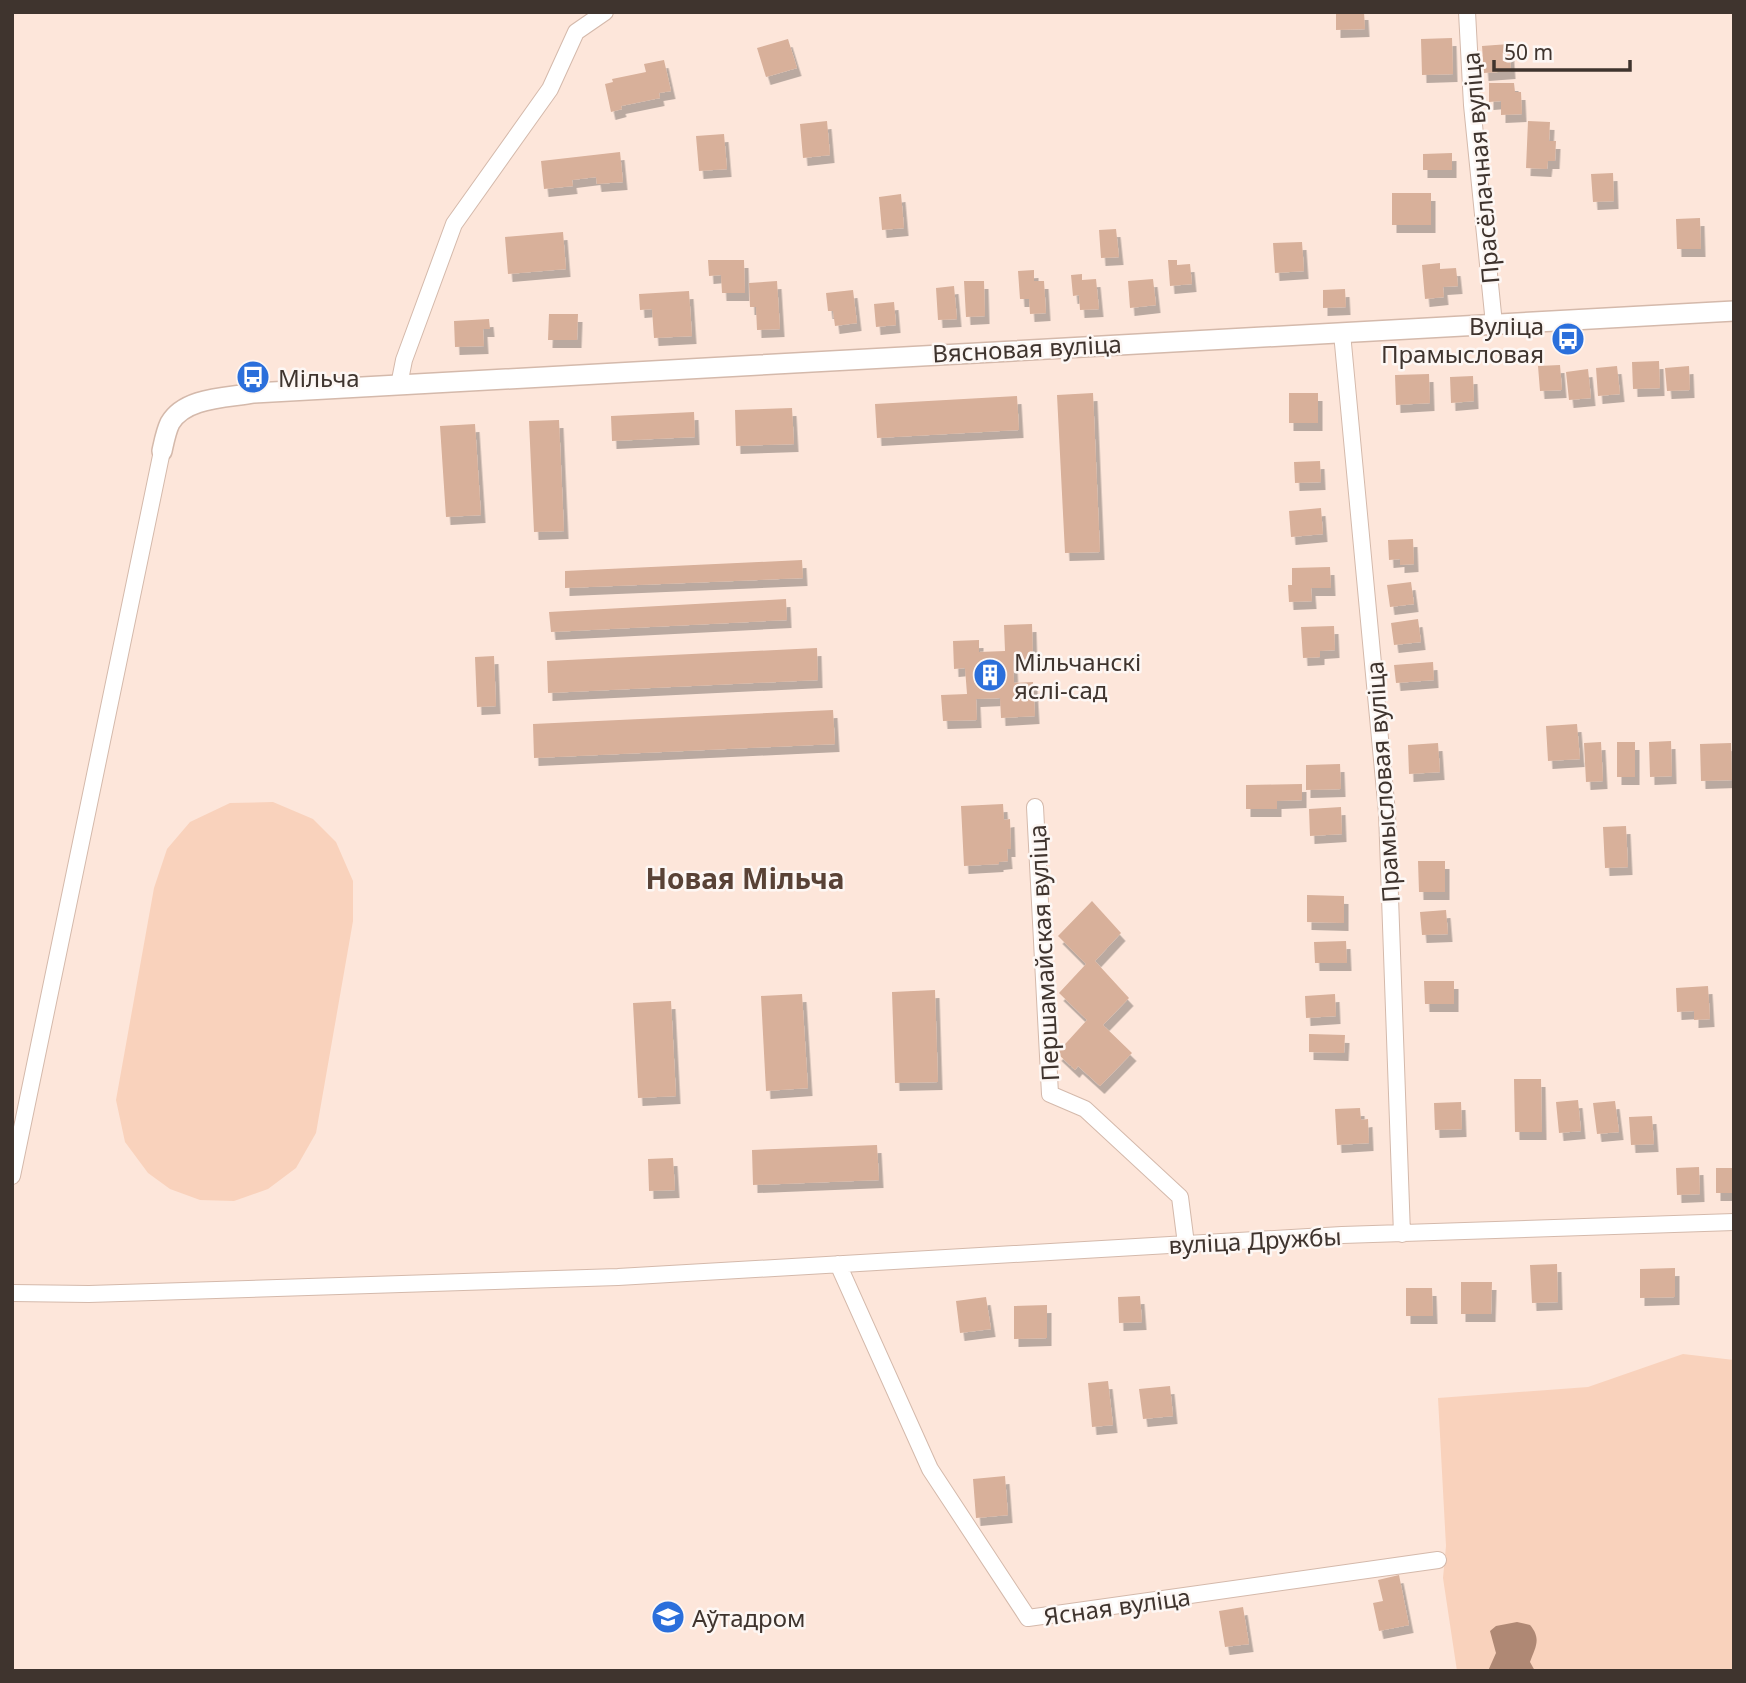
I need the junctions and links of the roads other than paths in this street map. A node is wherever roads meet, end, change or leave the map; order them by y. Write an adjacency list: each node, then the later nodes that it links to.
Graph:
1 (605, 12): 6 (street)
2 (1467, 12): 4 (street, Прасёлачная вуліца)
3 (1734, 311): 4 (street, Вясновая вуліца)
4 (1494, 324): 5 (street, Вясновая вуліца)
5 (1342, 332): 6 (street, Вясновая вуліца); 11 (street, Прамысловая вуліца)
6 (399, 385): 7 (street, Вясновая вуліца)
7 (162, 451): 9 (street)
8 (1035, 807): 12 (street, Першамайская вуліца)
9 (12, 1176)
10 (1734, 1222): 11 (street, вуліца Дружбы)
11 (1402, 1234): 12 (street, вуліца Дружбы)
12 (1186, 1244): 13 (street, вуліца Дружбы)
13 (838, 1264): 14 (street, вуліца Дружбы); 15 (street, Ясная вуліца)
14 (12, 1293)
15 (1438, 1560)

